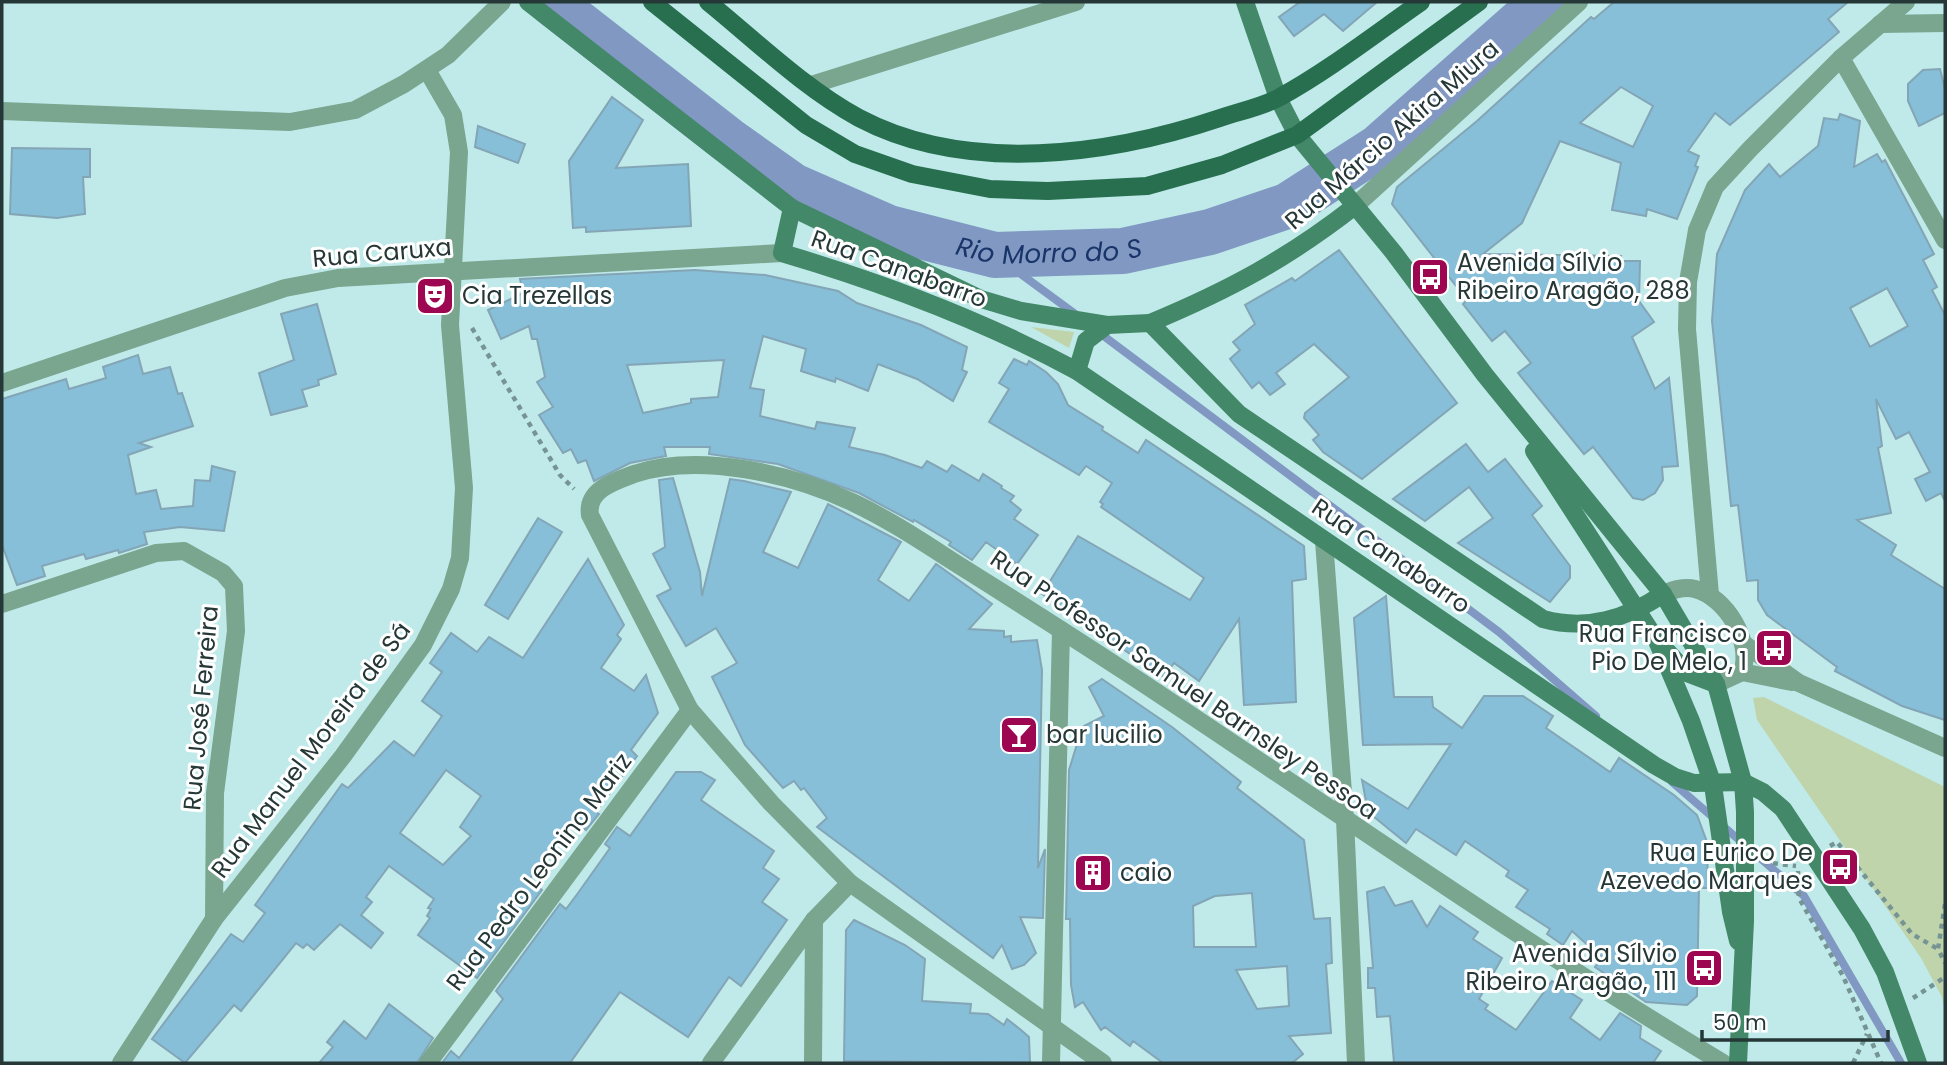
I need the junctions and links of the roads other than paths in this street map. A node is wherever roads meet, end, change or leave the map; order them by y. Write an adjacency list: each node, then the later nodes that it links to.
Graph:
1 (502, 2): 14 (street)
2 (528, 2): 20 (street)
3 (652, 2): 18 (main road)
4 (708, 2): 15 (main road)
5 (1076, 2): 15 (street)
6 (1245, 2): 16 (street)
7 (1421, 2): 16 (main road)
8 (1479, 2): 18 (main road)
9 (1579, 2): 19 (street, Rua Márcio Akira Miura)
10 (1906, 2): 12 (street)
11 (1945, 23): 12 (street)
12 (1880, 24): 13 (street)
13 (1841, 58): 21 (street); 31 (street)
14 (427, 70): 17 (street); 23 (street, Rua Manuel Moreira de Sá)
15 (811, 85): 16 (main road)
16 (1278, 98): 18 (street)
17 (2, 111)
18 (1297, 135): 19 (street)
19 (1355, 206): 24 (street, Rua Márcio Akira Miura); 27 (street)
20 (792, 208): 22 (street, Rua Canabarro); 25 (street, Rua Canabarro)
21 (1945, 240)
22 (782, 253): 23 (street, Rua Caruxa); 26 (street, Rua Canabarro)
23 (454, 272): 28 (street, Rua Caruxa); 46 (street, Rua Manuel Moreira de Sá)
24 (1150, 323): 25 (street, Rua Canabarro); 33 (street, Rua Canabarro)
25 (1107, 325): 26 (street)
26 (1077, 371): 29 (street, Rua Canabarro)
27 (1485, 375): 30 (street); 33 (street)
28 (2, 383)
29 (1324, 541): 43 (street, Rua Canabarro); 44 (street)
30 (1663, 594): 31 (street); 33 (street); 39 (street)
31 (1710, 595): 36 (street)
32 (2, 604): 46 (street, Rua José Ferreira)
33 (1637, 611): 35 (street)
34 (1061, 629): 40 (street, Rua Professor Samuel Barnsley Pessoa); 44 (street, Rua Professor Samuel Barnsley Pessoa); 49 (street)
35 (1657, 641): 39 (street); 43 (street)
36 (1744, 644): 37 (street); 38 (street)
37 (1742, 672): 38 (street); 39 (street)
38 (1799, 683): 41 (street)
39 (1716, 684): 42 (street)
40 (690, 710): 45 (street); 51 (street, Rua Pedro Leonino Mariz)
41 (1945, 748)
42 (1743, 782): 43 (street); 48 (street); 59 (street)
43 (1713, 785): 48 (street)
44 (1345, 819): 56 (street); 57 (street, Rua Professor Samuel Barnsley Pessoa)
45 (850, 883): 47 (street); 49 (street)
46 (214, 919): 50 (street, Rua Manuel Moreira de Sá)
47 (814, 920): 52 (street); 53 (street)
48 (1742, 960): 58 (street)
49 (1053, 1030): 54 (street); 55 (street)
50 (121, 1063)
51 (428, 1063)
52 (711, 1063)
53 (813, 1063)
54 (1051, 1063)
55 (1103, 1063)
56 (1356, 1063)
57 (1723, 1063)
58 (1738, 1063)
59 (1918, 1063)

